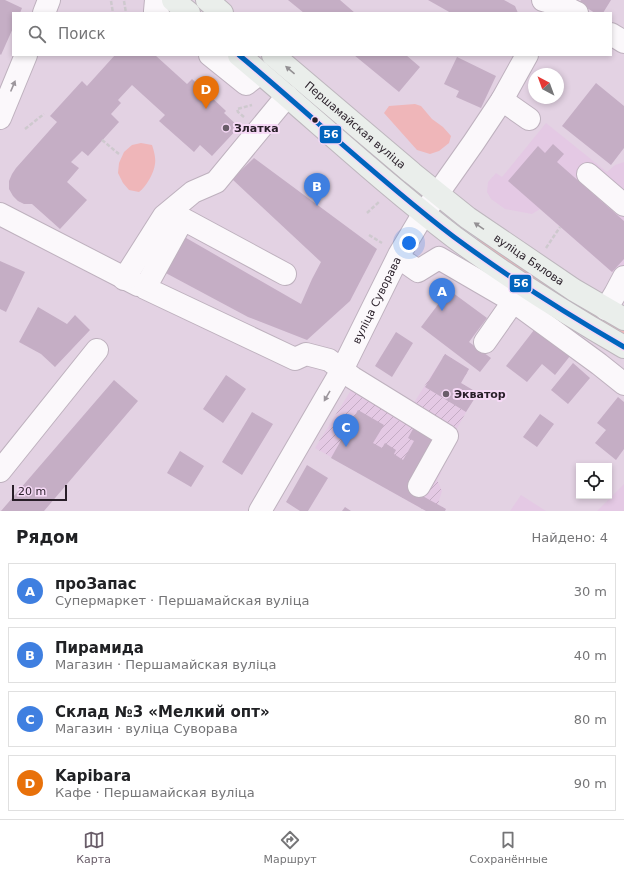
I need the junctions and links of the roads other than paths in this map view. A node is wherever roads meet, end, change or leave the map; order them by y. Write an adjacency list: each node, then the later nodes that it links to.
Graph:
1 (49, 0): 6 (street)
2 (156, 0): 7 (street)
3 (173, 0): 8 (main road)
4 (207, 0): 9 (main road)
5 (552, 4): 10 (street)
6 (44, 12)
7 (157, 12)
8 (188, 12)
9 (221, 12)
10 (575, 12)
11 (612, 35): 12 (street)
12 (624, 42)
13 (26, 56): 21 (street, one-way to 13)
14 (211, 56): 18 (street)
15 (240, 56): 18 (main road, Першамайская вуліца)
16 (274, 56): 24 (main road, Першамайская вуліца, one-way to 16)
17 (526, 56): 20 (street, вуліца Суворава)
18 (260, 72): 19 (main road, Першамайская вуліца)
19 (287, 96): 26 (main road, Першамайская вуліца); 31 (street)
20 (502, 100): 22 (street); 24 (street, вуліца Суворава)
21 (0, 118)
22 (529, 119)
23 (588, 174): 25 (street)
24 (438, 193): 26 (street, вуліца Суворава); 34 (main road, вуліца Бялова, one-way to 24)
25 (624, 205)
26 (424, 213): 33 (main road); 38 (street, вуліца Суворава)
27 (0, 214): 31 (street)
28 (408, 264): 33 (street)
29 (285, 274): 32 (street)
30 (624, 277): 34 (street)
31 (124, 279): 32 (street)
32 (145, 288): 38 (street)
33 (519, 293): 35 (street); 36 (main road); 39 (street)
34 (615, 314)
35 (485, 342)
36 (624, 346)
37 (97, 350): 40 (street)
38 (342, 370): 41 (street); 42 (street, вуліца Суворава, one-way to 42)
39 (624, 384)
40 (0, 472)
41 (419, 486)
42 (260, 511)

